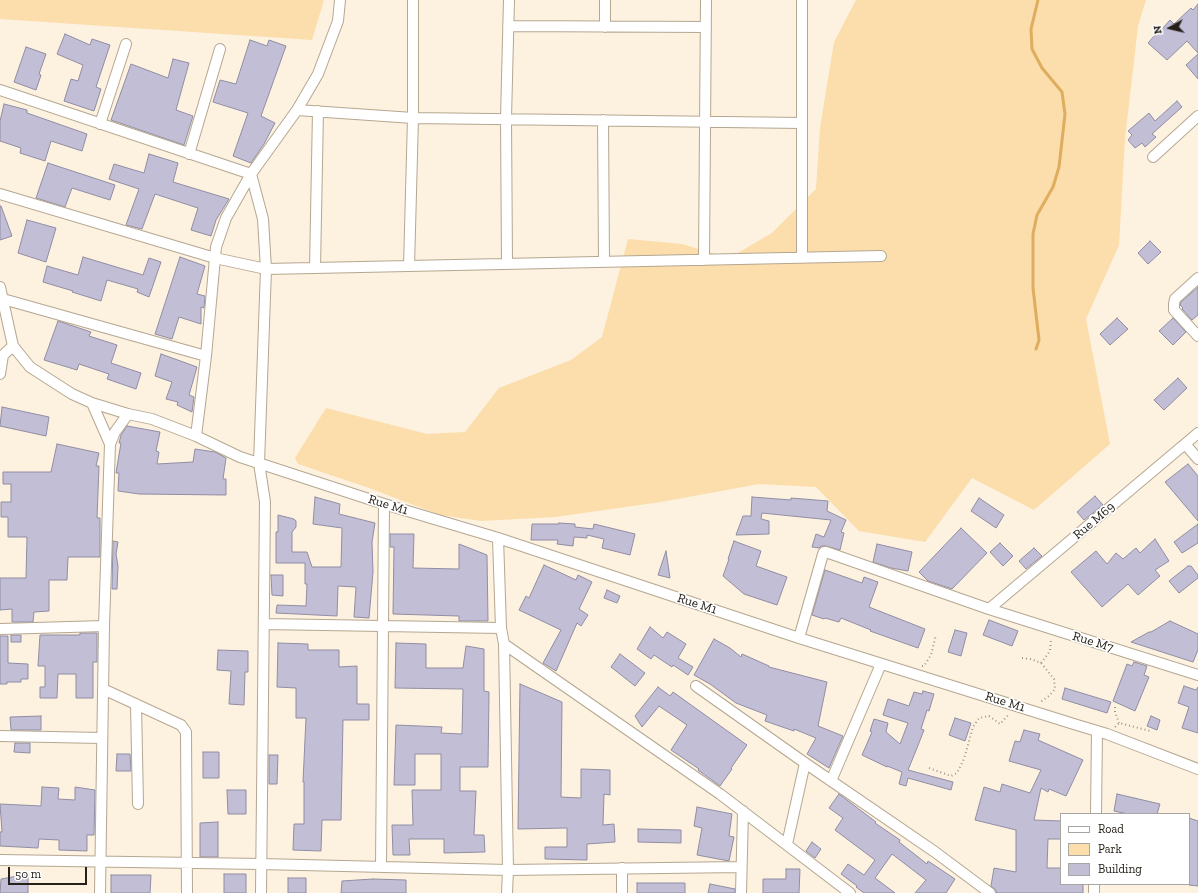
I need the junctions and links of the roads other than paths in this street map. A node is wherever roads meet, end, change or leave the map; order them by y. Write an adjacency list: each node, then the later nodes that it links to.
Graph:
1 (340, 0): 13 (street)
2 (413, 0): 16 (street)
3 (509, 0): 7 (street)
4 (605, 0): 8 (street)
5 (706, 0): 9 (street)
6 (802, 0): 20 (street)
7 (508, 26): 8 (street); 17 (street)
8 (605, 27): 9 (street)
9 (706, 28): 19 (street)
10 (126, 44): 21 (street)
11 (220, 49): 22 (street)
12 (0, 90): 21 (street)
13 (296, 110): 14 (street); 24 (street)
14 (318, 111): 16 (street); 33 (street)
15 (1198, 116): 23 (street)
16 (413, 118): 17 (street); 32 (street)
17 (506, 118): 18 (street); 31 (street)
18 (603, 120): 19 (street); 30 (street)
19 (705, 121): 20 (street); 29 (street)
20 (802, 123): 28 (street)
21 (100, 124): 22 (street)
22 (189, 154): 24 (street)
23 (1153, 156)
24 (252, 174): 27 (street); 34 (street)
25 (0, 194): 27 (street)
26 (881, 256): 28 (street)
27 (215, 258): 34 (street); 41 (street)
28 (802, 258): 29 (street)
29 (704, 260): 30 (street)
30 (604, 262): 31 (street)
31 (507, 264): 32 (street)
32 (409, 266): 33 (street)
33 (315, 268): 34 (street)
34 (266, 269): 50 (street)
35 (1198, 278): 38 (street)
36 (0, 287): 37 (street)
37 (3, 299): 39 (street); 41 (street)
38 (1198, 336)
39 (12, 346): 40 (street); 43 (street, Rue M1)
40 (1, 355): 42 (street)
41 (206, 356): 46 (street)
42 (0, 374)
43 (92, 402): 44 (street, Rue M1); 47 (street)
44 (128, 414): 46 (street, Rue M1); 47 (street)
45 (1198, 432): 48 (street, Rue M69)
46 (196, 436): 50 (street, Rue M1)
47 (110, 444): 55 (street)
48 (1185, 444): 49 (street); 53 (street, Rue M69)
49 (1198, 459)
50 (259, 463): 51 (street, Rue M1); 54 (street)
51 (384, 504): 52 (street, Rue M1); 56 (street)
52 (498, 538): 57 (street); 59 (street, Rue M1)
53 (989, 609): 59 (street, Rue M7); 62 (street, Rue M7)
54 (264, 624): 56 (street); 79 (street)
55 (104, 626): 58 (street); 64 (street)
56 (383, 626): 57 (street); 80 (street)
57 (501, 628): 60 (street)
58 (0, 629)
59 (799, 638): 61 (street, Rue M1)
60 (504, 644): 73 (street); 83 (street)
61 (881, 664): 66 (street, Rue M1); 71 (street)
62 (1198, 675)
63 (696, 686): 69 (street)
64 (103, 689): 65 (street); 68 (street)
65 (136, 704): 72 (street); 78 (street)
66 (1102, 733): 70 (street, Rue M1); 74 (street)
67 (0, 736): 68 (street)
68 (102, 738): 77 (street)
69 (805, 763): 71 (street); 75 (street)
70 (1198, 769)
71 (831, 781): 91 (street)
72 (138, 804)
73 (743, 812): 75 (street); 81 (street)
74 (1096, 813)
75 (787, 844): 90 (street)
76 (0, 860): 77 (street)
77 (100, 861): 78 (street); 84 (street)
78 (187, 863): 79 (street); 85 (street)
79 (261, 864): 80 (street); 86 (street)
80 (381, 867): 83 (street)
81 (741, 867): 82 (street); 89 (street)
82 (622, 868): 83 (street); 88 (street)
83 (508, 870): 87 (street)
84 (100, 893)
85 (187, 893)
86 (261, 893)
87 (507, 893)
88 (622, 893)
89 (741, 893)
90 (850, 893)
91 (990, 893)

